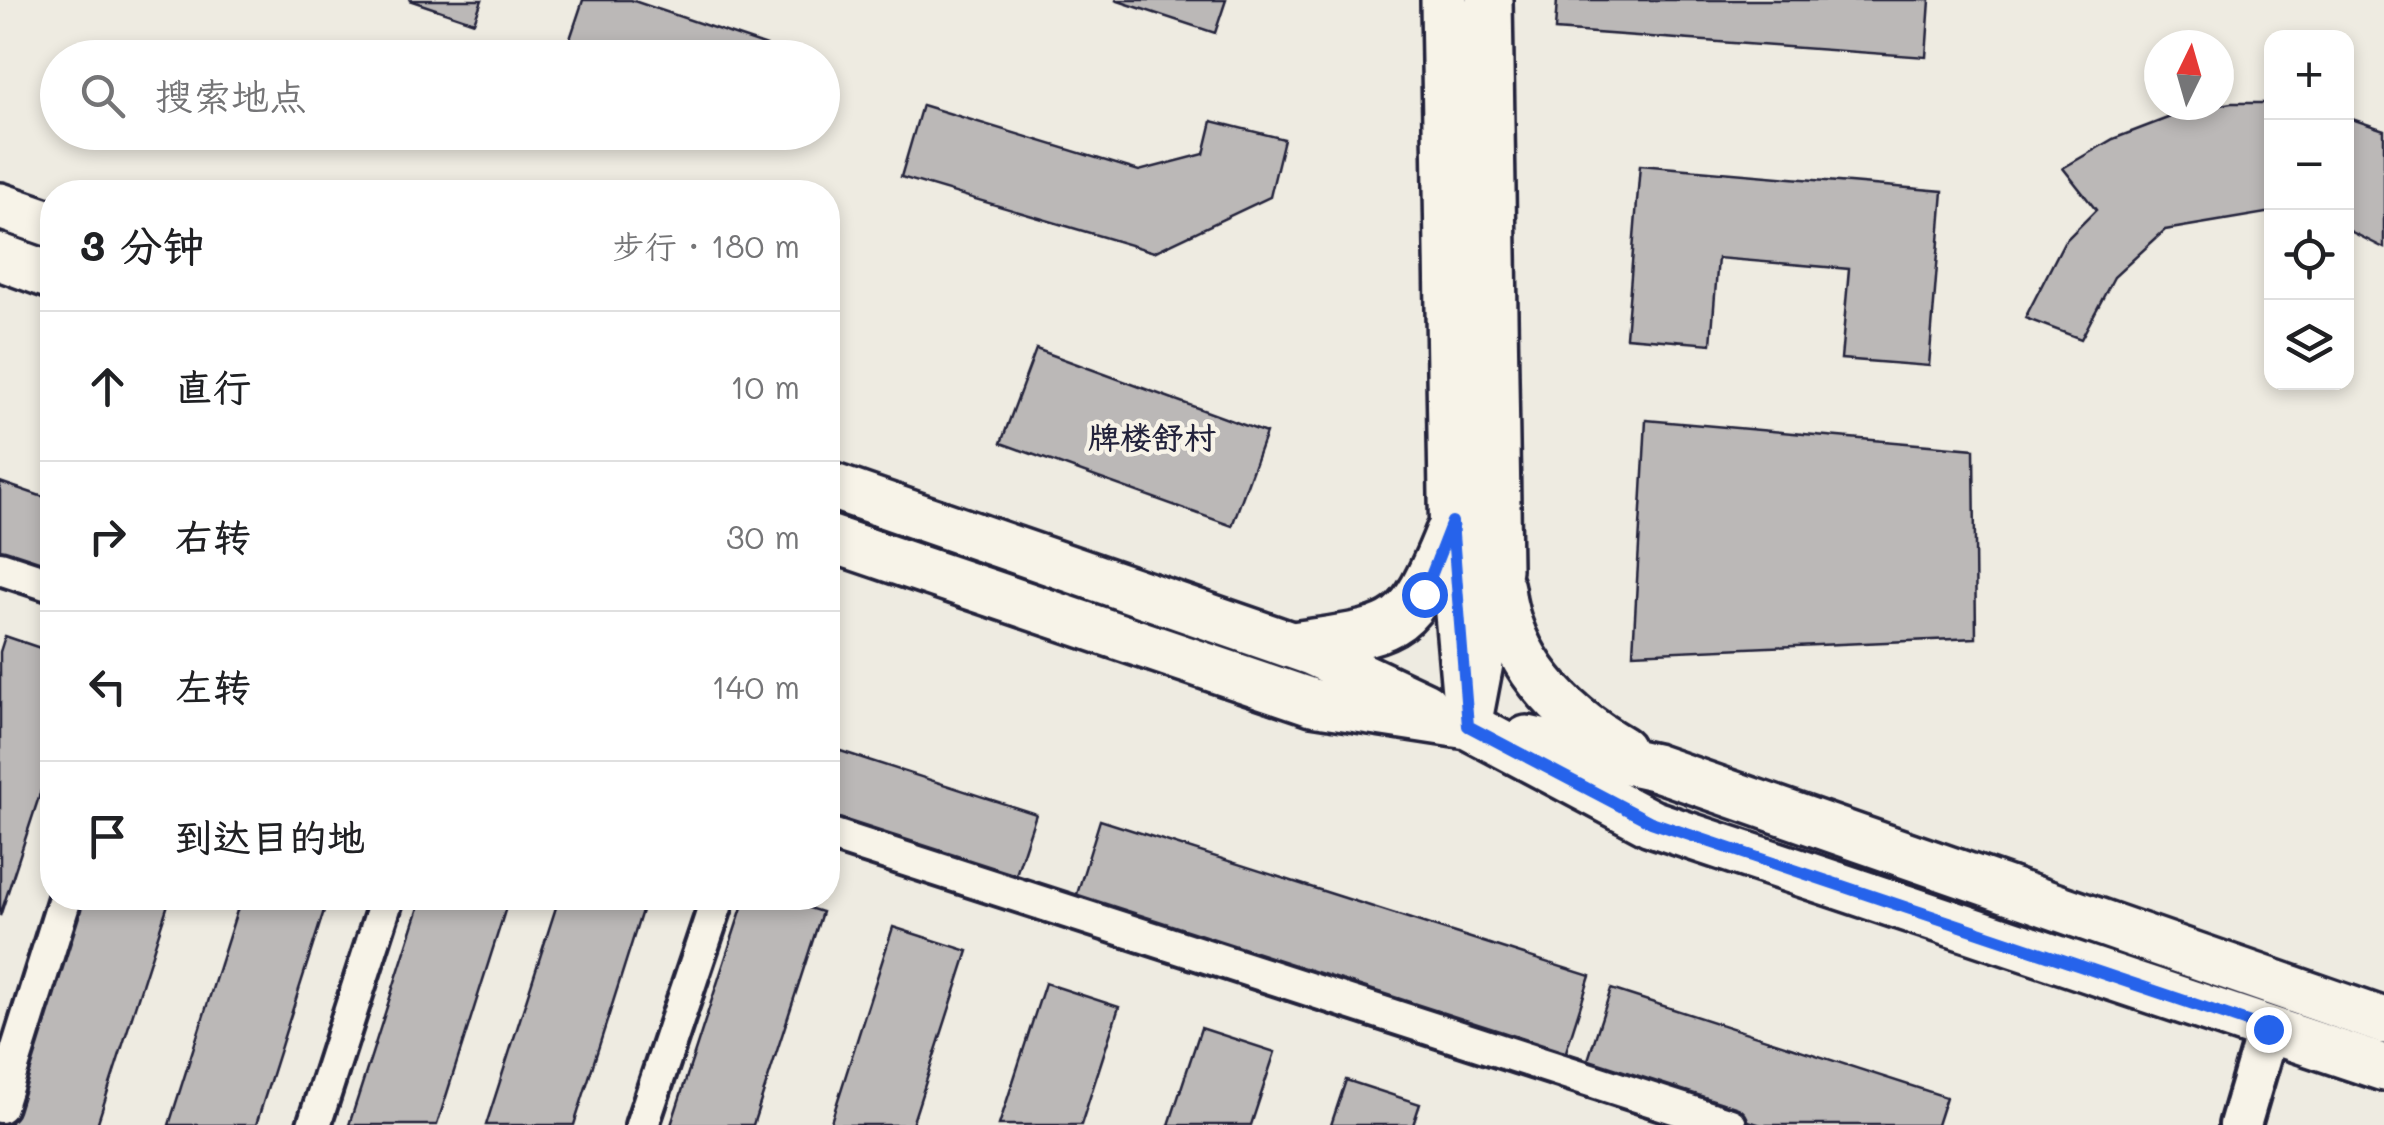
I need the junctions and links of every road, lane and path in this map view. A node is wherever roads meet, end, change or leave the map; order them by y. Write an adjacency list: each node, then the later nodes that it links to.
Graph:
1 (1444, 0): 8 (main road)
2 (1489, 0): 10 (main road)
3 (0, 206): 4 (main road)
4 (40, 220)
5 (0, 258): 6 (main road)
6 (40, 272)
7 (840, 489): 13 (main road)
8 (1452, 522): 13 (main road); 14 (main road)
9 (840, 542): 14 (main road)
10 (1497, 545): 14 (main road); 15 (main road)
11 (0, 568): 12 (street)
12 (40, 580)
13 (1294, 646): 14 (main road)
14 (1468, 726): 15 (main road); 21 (main road)
15 (1654, 768): 20 (main road)
16 (840, 838): 26 (street)
17 (61, 910): 23 (street)
18 (383, 910): 24 (street)
19 (714, 910): 25 (street)
20 (2384, 1022)
21 (2268, 1029): 22 (main road); 27 (street)
22 (2384, 1068)
23 (0, 1106)
24 (314, 1125)
25 (642, 1125)
26 (1730, 1125)
27 (2240, 1125)

